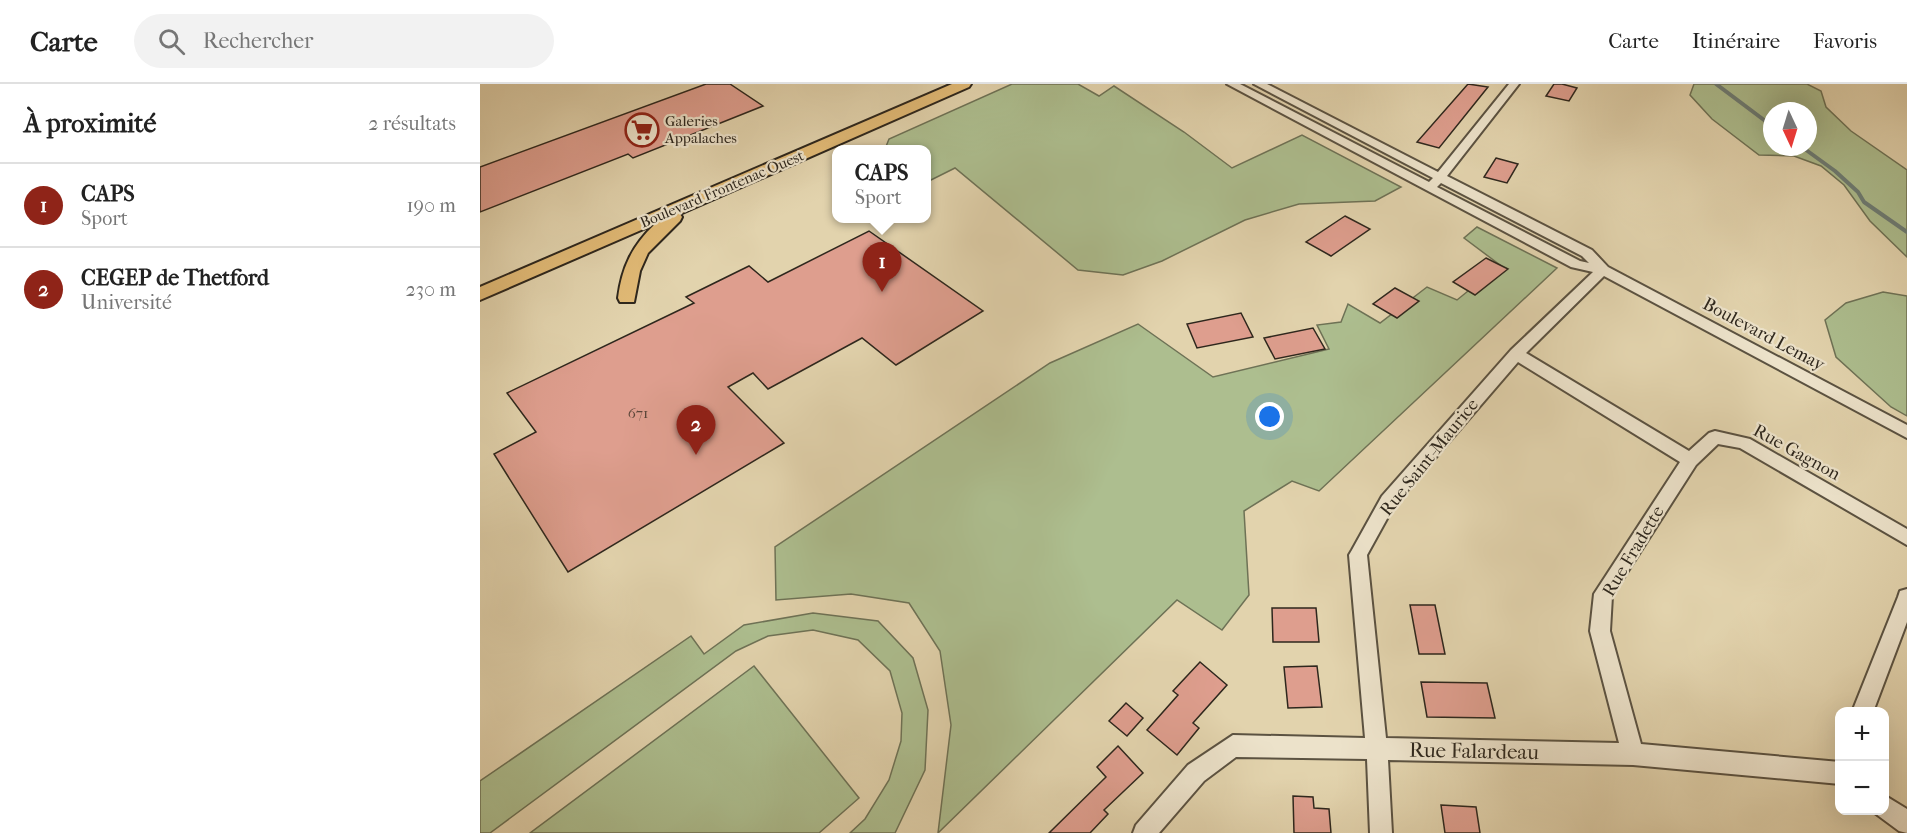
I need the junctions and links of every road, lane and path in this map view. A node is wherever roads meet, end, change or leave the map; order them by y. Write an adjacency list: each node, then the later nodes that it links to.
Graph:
1 (964, 84): 9 (main road, Boulevard Frontenac Ouest)
2 (1232, 84): 6 (street, Boulevard Lemay)
3 (1259, 84): 5 (street, Boulevard Lemay)
4 (1514, 84): 7 (street)
5 (1312, 111): 6 (street); 7 (street, Boulevard Lemay)
6 (1299, 119): 8 (street, Boulevard Lemay)
7 (1439, 177): 8 (street); 10 (street, Boulevard Lemay)
8 (1430, 188): 10 (street, Boulevard Lemay)
9 (691, 203): 11 (main road, Boulevard Frontenac Ouest); 12 (main road)
10 (1603, 270): 13 (street, Rue Saint-Maurice); 14 (street, Boulevard Lemay)
11 (480, 294)
12 (627, 298)
13 (1515, 354): 15 (street); 19 (street, Rue Saint-Maurice)
14 (1907, 432)
15 (1690, 460): 16 (street, Rue Gagnon); 20 (street, Rue Fradette)
16 (1907, 538)
17 (1907, 597): 18 (street)
18 (1864, 707)
19 (1377, 750): 20 (street, Rue Falardeau); 24 (street, Rue Falardeau); 25 (street, Rue Saint-Maurice)
20 (1633, 754): 21 (street, Rue Falardeau)
21 (1835, 771)
22 (1889, 810): 23 (street)
23 (1907, 823)
24 (1144, 833)
25 (1381, 833)

